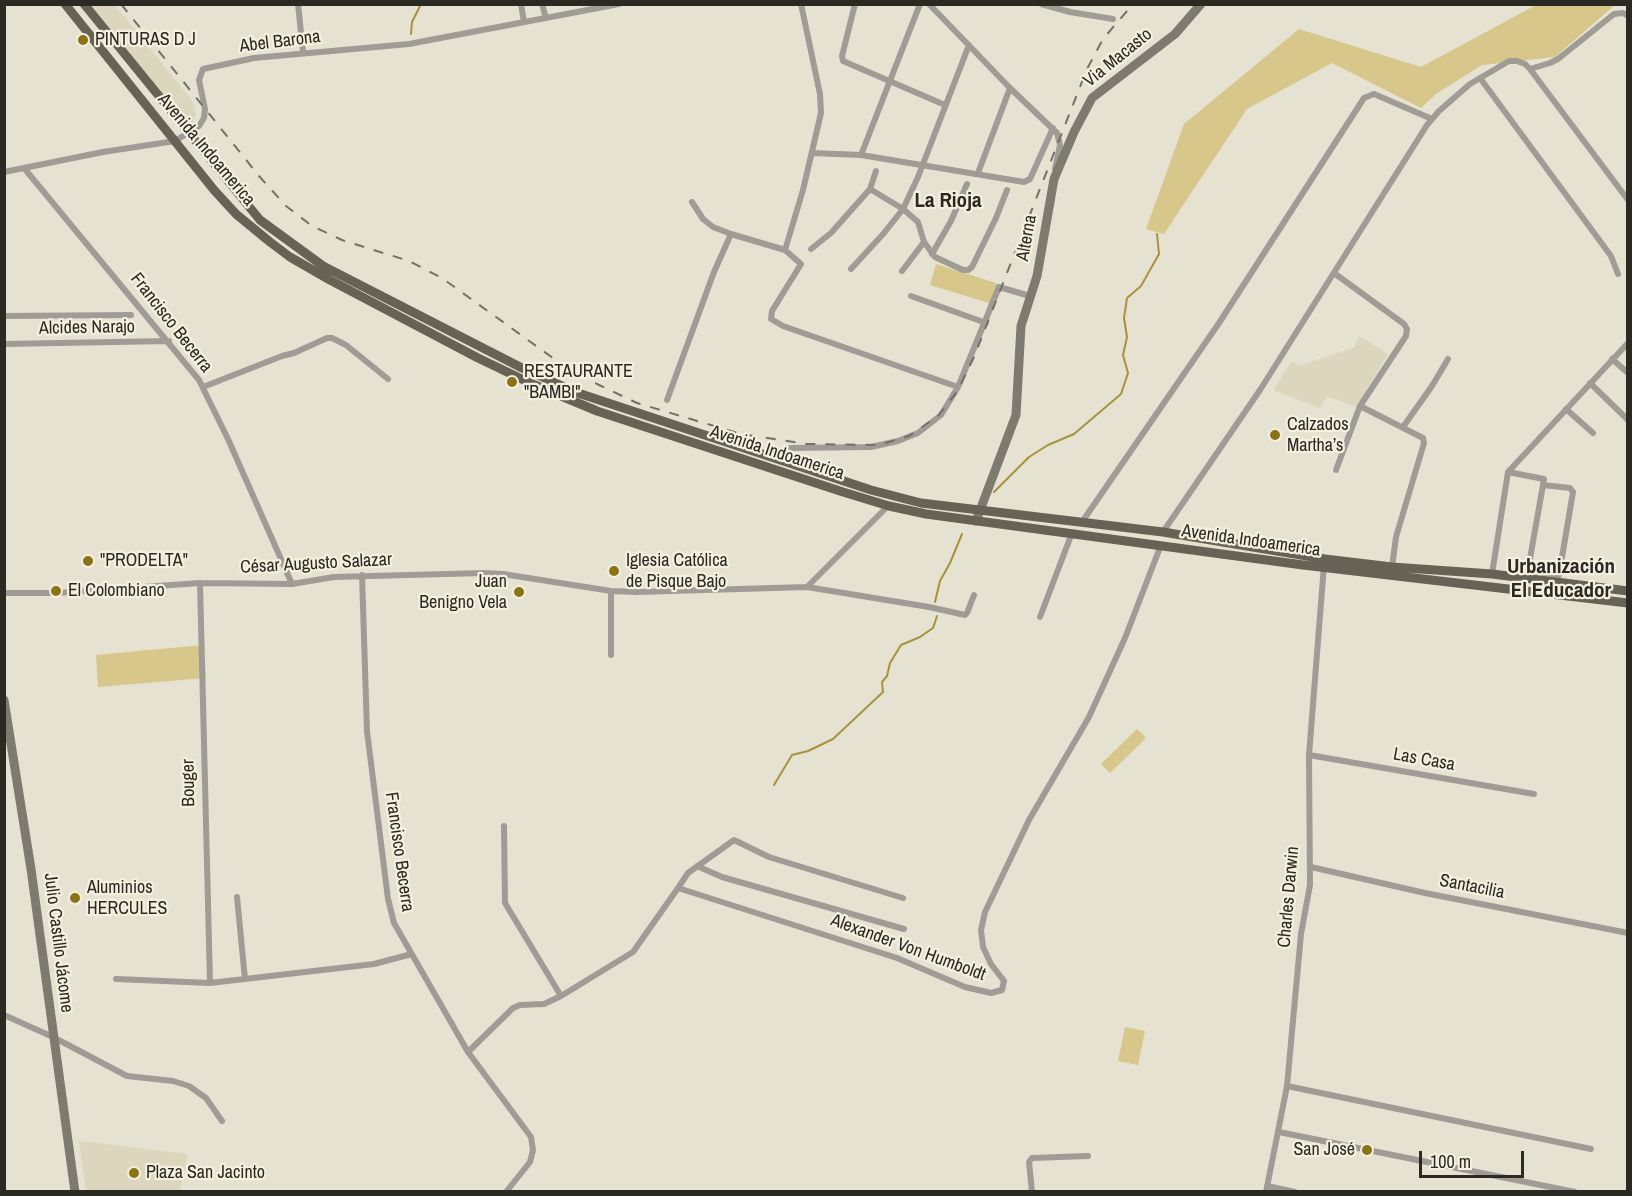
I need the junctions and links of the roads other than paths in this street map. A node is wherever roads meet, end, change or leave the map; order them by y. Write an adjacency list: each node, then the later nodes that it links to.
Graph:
1 (65, 4): 27 (main road, Avenida Indoamerica)
2 (84, 4): 26 (main road, Avenida Indoamerica)
3 (298, 4): 18 (street)
4 (521, 4): 16 (street)
5 (542, 4): 14 (street)
6 (619, 4): 14 (street, Abel Barona)
7 (801, 4): 28 (street)
8 (855, 4): 21 (street)
9 (920, 4): 21 (street)
10 (929, 4): 17 (street)
11 (1041, 4): 15 (street)
12 (1201, 4): 35 (street, Via Macasto)
13 (1628, 16): 19 (street)
14 (546, 18): 16 (street, Abel Barona)
15 (1113, 19)
16 (524, 21): 18 (street, Abel Barona)
17 (969, 45): 22 (street); 23 (street)
18 (303, 52): 26 (street, Abel Barona)
19 (1530, 69): 20 (street); 39 (street)
20 (1480, 78): 24 (street); 50 (street)
21 (891, 80): 23 (street); 29 (street)
22 (1010, 88): 25 (street); 34 (street)
23 (945, 105): 30 (street)
24 (1432, 119): 49 (street); 82 (street)
25 (1053, 128): 34 (street); 35 (street, Alterna)
26 (188, 132): 27 (street, Abel Barona); 72 (main road, Avenida Indoamerica)
27 (175, 141): 31 (street, Abel Barona); 77 (main road, Avenida Indoamerica)
28 (812, 153): 29 (street); 45 (street)
29 (861, 155): 30 (street)
30 (922, 165): 34 (street); 41 (street)
31 (24, 168): 33 (street, Abel Barona); 56 (street, Francisco Becerra)
32 (876, 171): 37 (street)
33 (4, 172)
34 (978, 173)
35 (1053, 179): 52 (street, Alterna)
36 (967, 184): 46 (street)
37 (870, 189): 41 (street); 44 (street)
38 (1007, 190): 46 (street)
39 (1628, 200)
40 (692, 202): 42 (street)
41 (903, 209): 43 (street); 47 (street)
42 (731, 234): 45 (street); 66 (street)
43 (924, 242): 46 (street); 48 (street)
44 (811, 249)
45 (786, 250): 65 (street)
46 (932, 254)
47 (851, 269)
48 (902, 271)
49 (1334, 273): 67 (street); 83 (street)
50 (1618, 274)
51 (911, 296): 55 (street)
52 (1030, 296): 55 (street); 80 (street, Alterna)
53 (131, 315): 54 (street)
54 (4, 316)
55 (986, 323): 65 (street)
56 (169, 341): 58 (street, Alcides Narajo); 64 (street, Francisco Becerra)
57 (1628, 343): 60 (street)
58 (4, 344)
59 (1448, 359): 70 (street)
60 (1612, 359): 61 (street); 63 (street)
61 (1628, 373)
62 (388, 379): 64 (street)
63 (1590, 383): 68 (street); 69 (street)
64 (203, 387): 91 (street, Francisco Becerra)
65 (958, 387): 72 (street)
66 (667, 400)
67 (1360, 406): 70 (street); 73 (street)
68 (1566, 409): 71 (street); 74 (street)
69 (1628, 420)
70 (1403, 427): 87 (street)
71 (1593, 433)
72 (785, 460): 75 (main road, Avenida Indoamerica)
73 (1336, 470)
74 (1508, 472): 76 (street); 88 (street)
75 (838, 478): 77 (main road); 78 (main road, Avenida Indoamerica)
76 (1543, 485): 76 (street)
77 (834, 489): 79 (main road, Avenida Indoamerica)
78 (892, 496): 79 (street); 80 (main road, Avenida Indoamerica)
79 (889, 506): 81 (main road, Avenida Indoamerica); 92 (street)
80 (980, 509): 81 (street, Alterna); 82 (main road, Avenida Indoamerica)
81 (976, 521): 84 (main road, Avenida Indoamerica)
82 (1082, 522): 83 (main road, Avenida Indoamerica)
83 (1164, 532): 86 (main road, Avenida Indoamerica)
84 (1072, 533): 85 (main road, Avenida Indoamerica); 98 (street)
85 (1161, 545): 86 (main road, Avenida Indoamerica); 106 (street, Alexander Von Humboldt)
86 (1320, 563): 87 (main road, Avenida Indoamerica); 97 (main road, Avenida Indoamerica); 101 (street, Charles Darwin)
87 (1392, 567): 88 (main road, Avenida Indoamerica)
88 (1492, 574): 94 (main road, Avenida Indoamerica)
89 (362, 575): 91 (street, César Augusto Salazar); 93 (street, César Augusto Salazar); 111 (street, Francisco Becerra)
90 (200, 583): 91 (street, César Augusto Salazar); 95 (street, César Augusto Salazar); 114 (street, Bouger)
91 (292, 584)
92 (807, 588): 93 (street, César Augusto Salazar); 96 (street, César Augusto Salazar)
93 (611, 591): 99 (street)
94 (1628, 591)
95 (4, 592)
96 (974, 595)
97 (1628, 603)
98 (1040, 617)
99 (611, 655)
100 (4, 699): 117 (street, Julio Castillo Jácome)
101 (1310, 755): 102 (street, Las Casa); 105 (street, Charles Darwin)
102 (1534, 794)
103 (504, 826): 115 (street)
104 (697, 866): 106 (street); 108 (street); 109 (street)
105 (1311, 867): 110 (street, Santacilia); 119 (street, Charles Darwin)
106 (678, 888): 115 (street)
107 (237, 897): 113 (street)
108 (903, 898)
109 (904, 929)
110 (1628, 933)
111 (412, 954): 113 (street); 118 (street, Francisco Becerra)
112 (116, 979): 114 (street)
113 (245, 979): 114 (street)
114 (210, 983)
115 (561, 996): 118 (street)
116 (4, 1015): 117 (street)
117 (53, 1037): 120 (street); 125 (street, Julio Castillo Jácome)
118 (468, 1052): 126 (street, Francisco Becerra)
119 (1287, 1086): 121 (street, Charles Darwin); 122 (street)
120 (222, 1121)
121 (1280, 1132): 124 (street, Charles Darwin); 129 (street)
122 (1591, 1149)
123 (1088, 1156): 127 (street)
124 (1267, 1189): 128 (street)
125 (75, 1191)
126 (506, 1191)
127 (1032, 1191)
128 (1295, 1191)
129 (1575, 1191)

